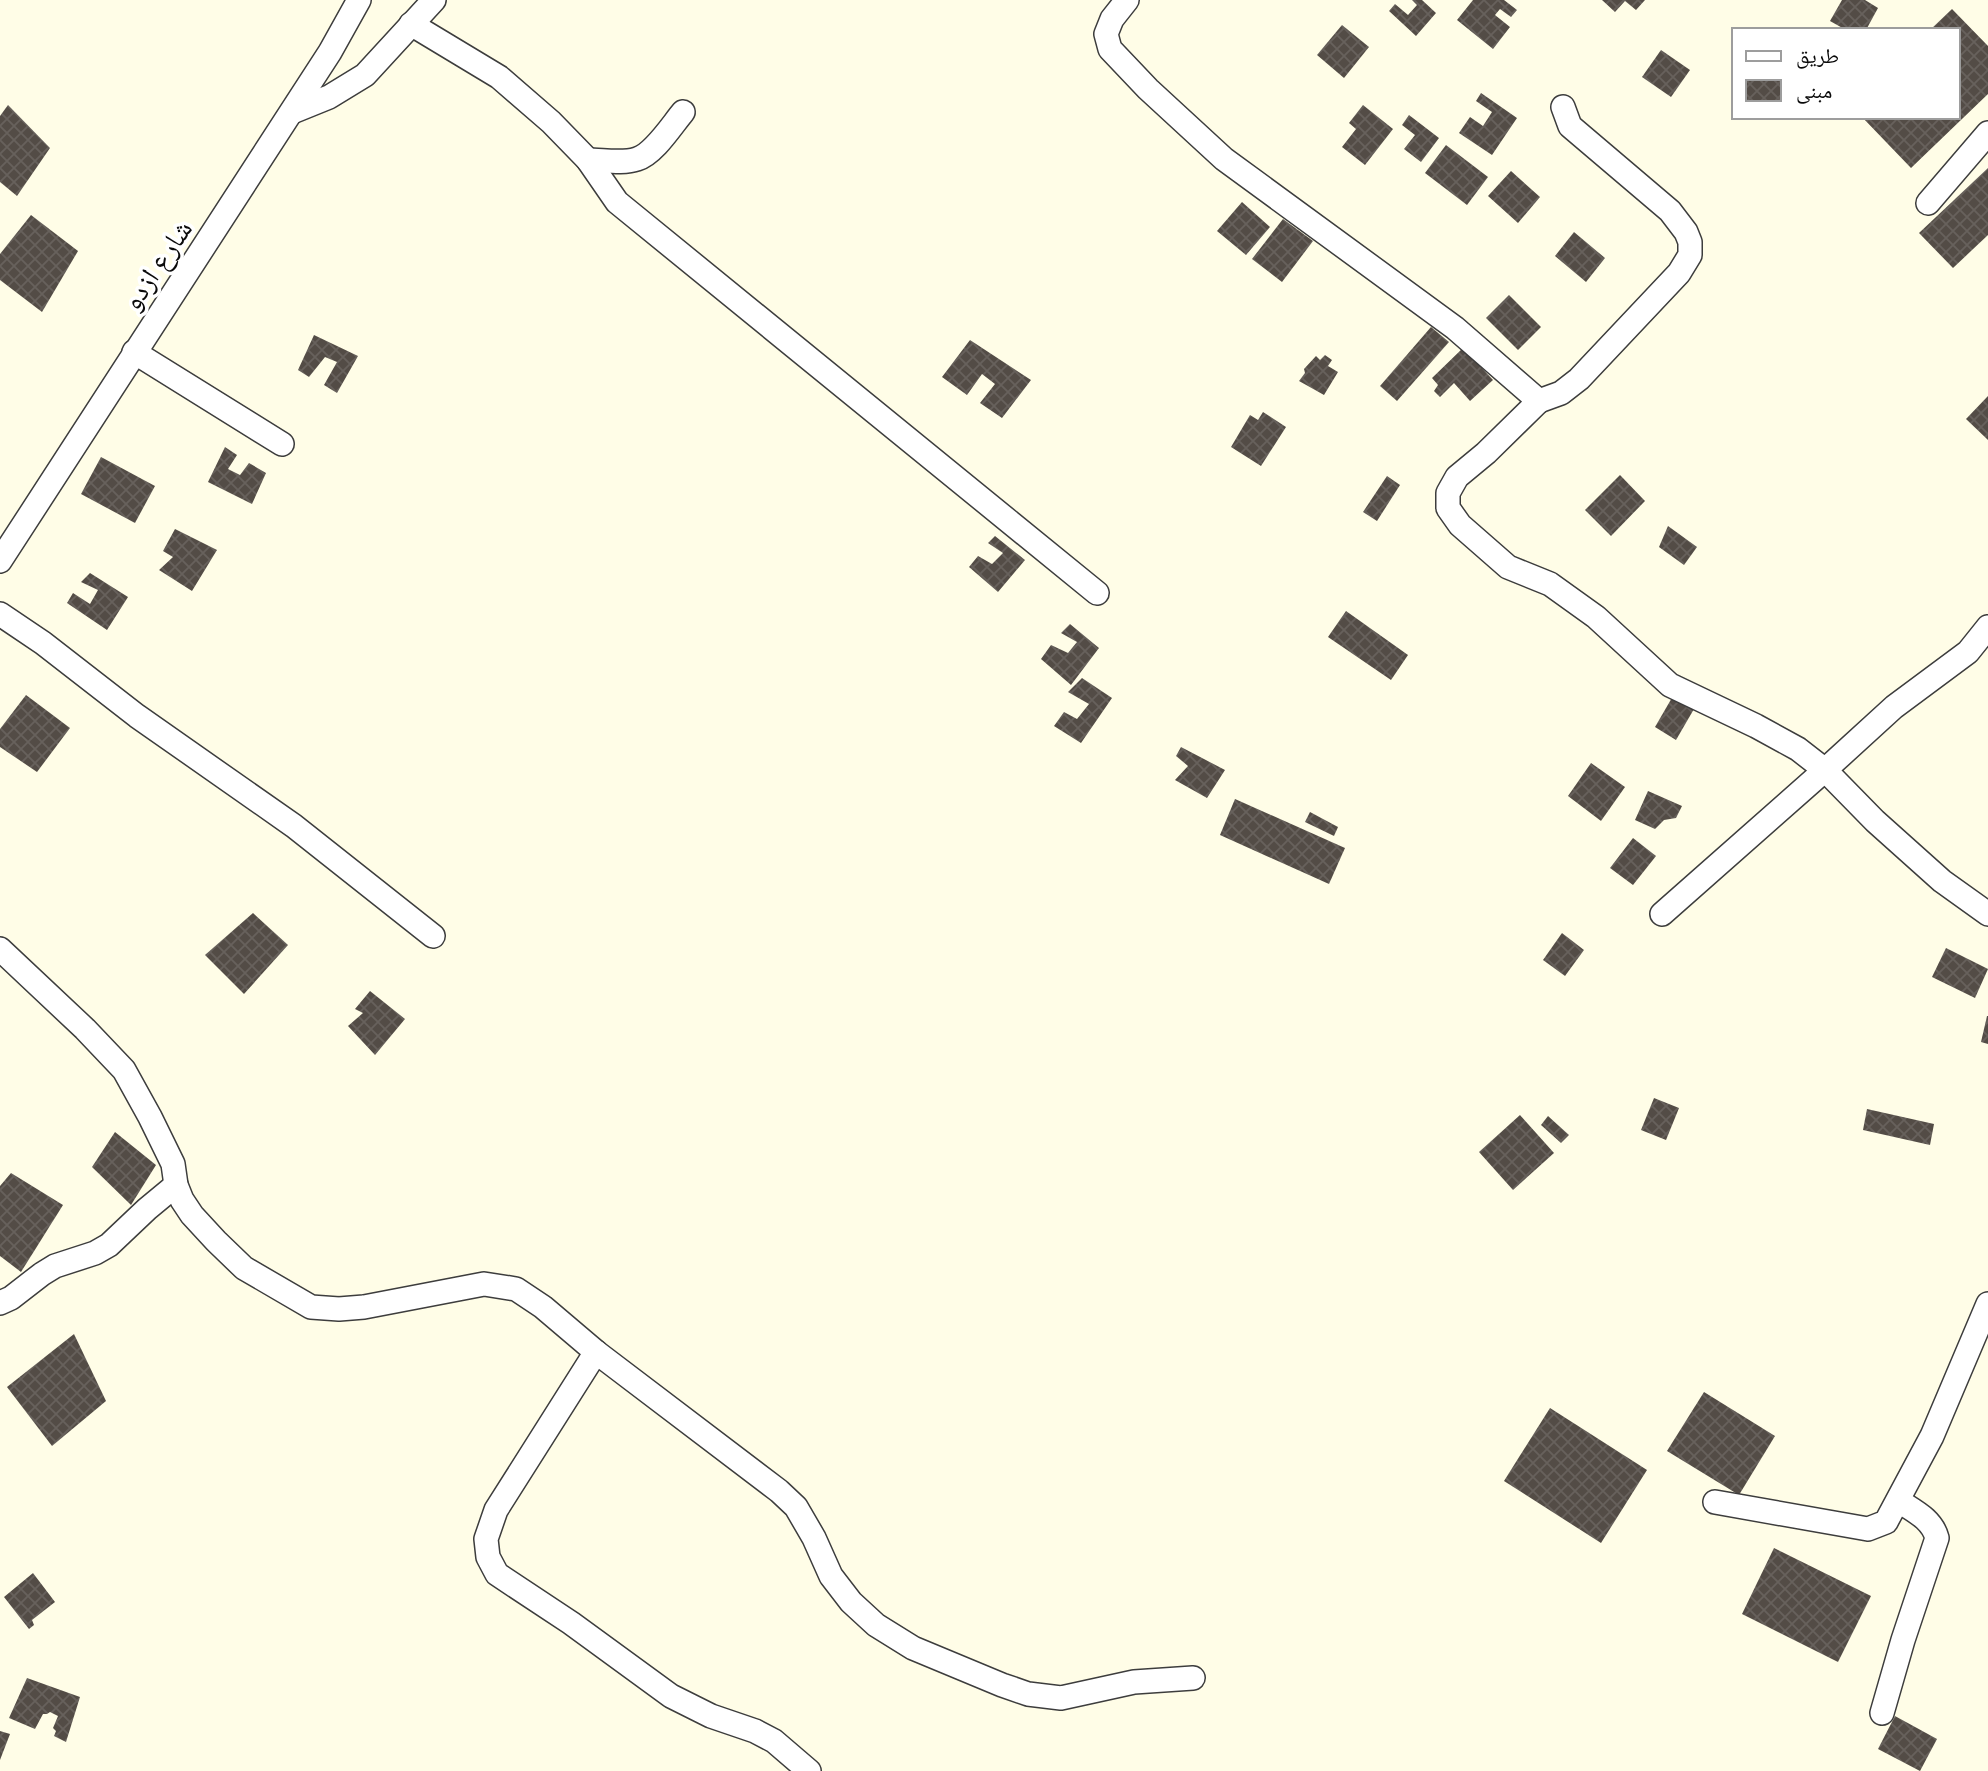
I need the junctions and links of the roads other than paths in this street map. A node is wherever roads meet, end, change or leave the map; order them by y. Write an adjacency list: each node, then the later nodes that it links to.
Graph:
1 (359, 0): 6 (street, شارع ازدو)
2 (433, 0): 4 (street)
3 (1127, 0): 12 (street)
4 (411, 24): 6 (street); 9 (street)
5 (1563, 107): 12 (street)
6 (292, 112): 11 (street, شارع ازدو)
7 (683, 112): 9 (street)
8 (1988, 133): 10 (street)
9 (588, 160): 15 (street)
10 (1928, 203)
11 (134, 352): 13 (street); 14 (street, شارع ازدو)
12 (1539, 401): 18 (street)
13 (282, 444)
14 (0, 561)
15 (1097, 593)
16 (0, 614): 21 (street)
17 (1988, 627): 18 (street)
18 (1825, 770): 19 (street); 20 (street)
19 (1662, 914)
20 (1988, 914)
21 (433, 936)
22 (0, 949): 23 (street)
23 (176, 1185): 24 (street); 26 (street)
24 (0, 1303)
25 (1988, 1304): 27 (street)
26 (596, 1352): 29 (street); 31 (street)
27 (1899, 1501): 28 (street); 30 (street)
28 (1715, 1502)
29 (1193, 1678)
30 (1882, 1713)
31 (808, 1771)

